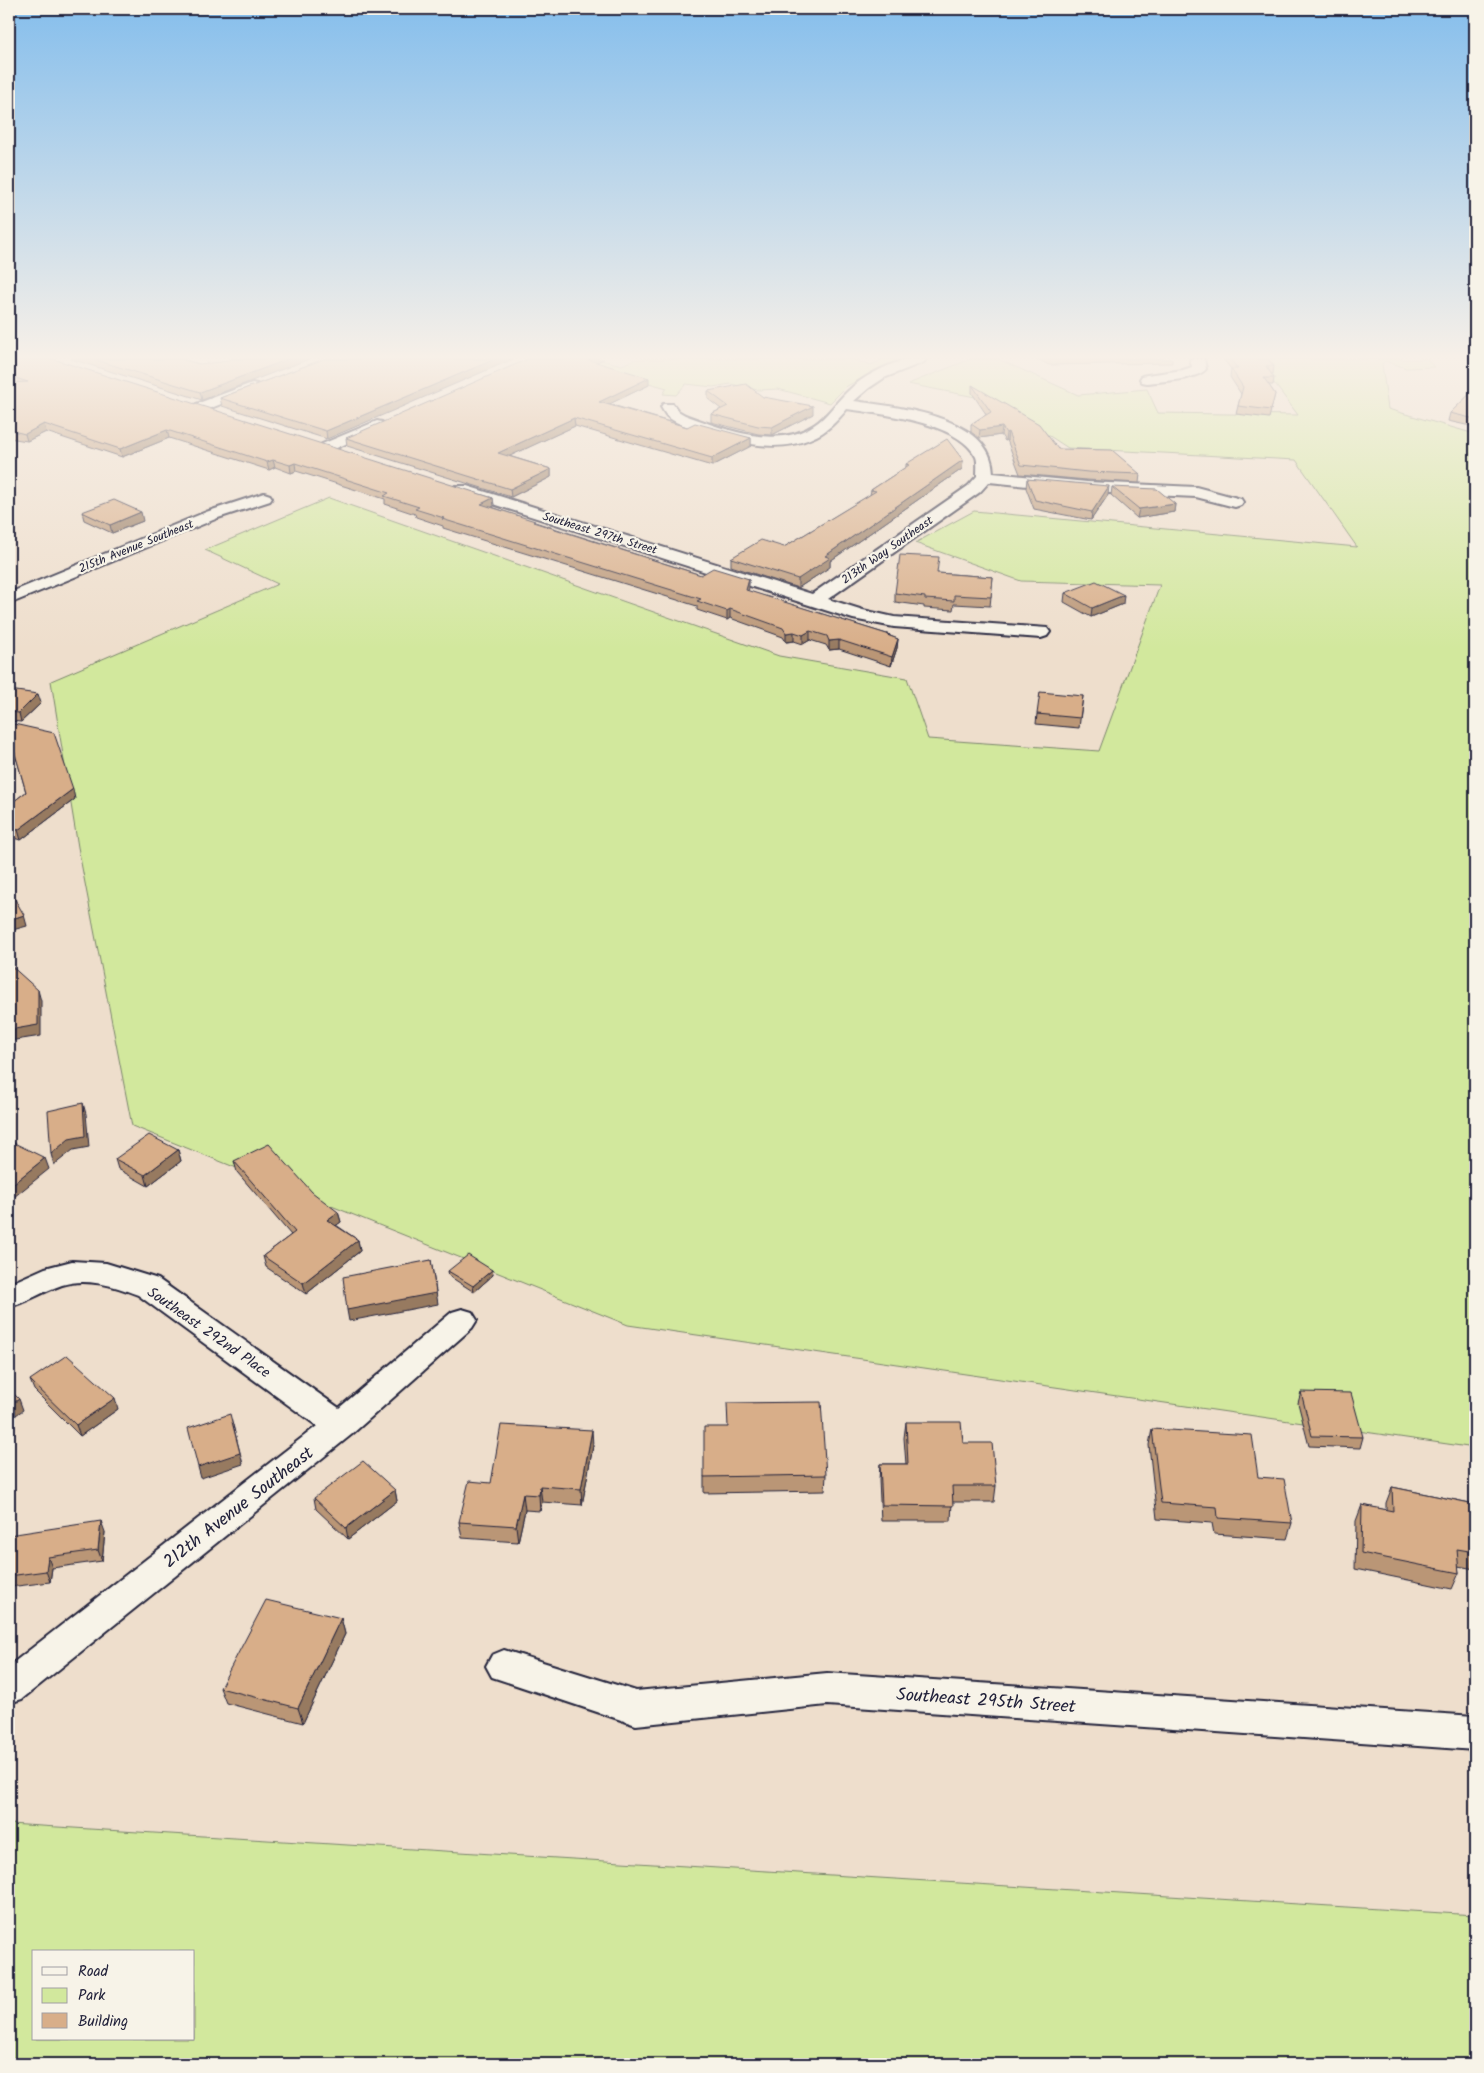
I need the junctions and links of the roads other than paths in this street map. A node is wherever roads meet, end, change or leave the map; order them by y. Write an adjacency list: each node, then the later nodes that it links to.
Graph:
1 (984, 456): 2 (street)
2 (985, 477): 5 (street); 7 (street, 213th Way Southeast)
3 (443, 484): 7 (street, Southeast 297th Street)
4 (264, 498): 6 (street, 215th Avenue Southeast)
5 (1235, 502)
6 (9, 599)
7 (815, 600): 8 (street, Southeast 297th Street)
8 (1041, 632)
9 (9, 1296): 11 (street, Southeast 292nd Place)
10 (462, 1320): 11 (street, 212th Avenue Southeast)
11 (340, 1426): 13 (street, 212th Avenue Southeast)
12 (504, 1666): 14 (street, Southeast 295th Street)
13 (9, 1687)
14 (1475, 1733)

